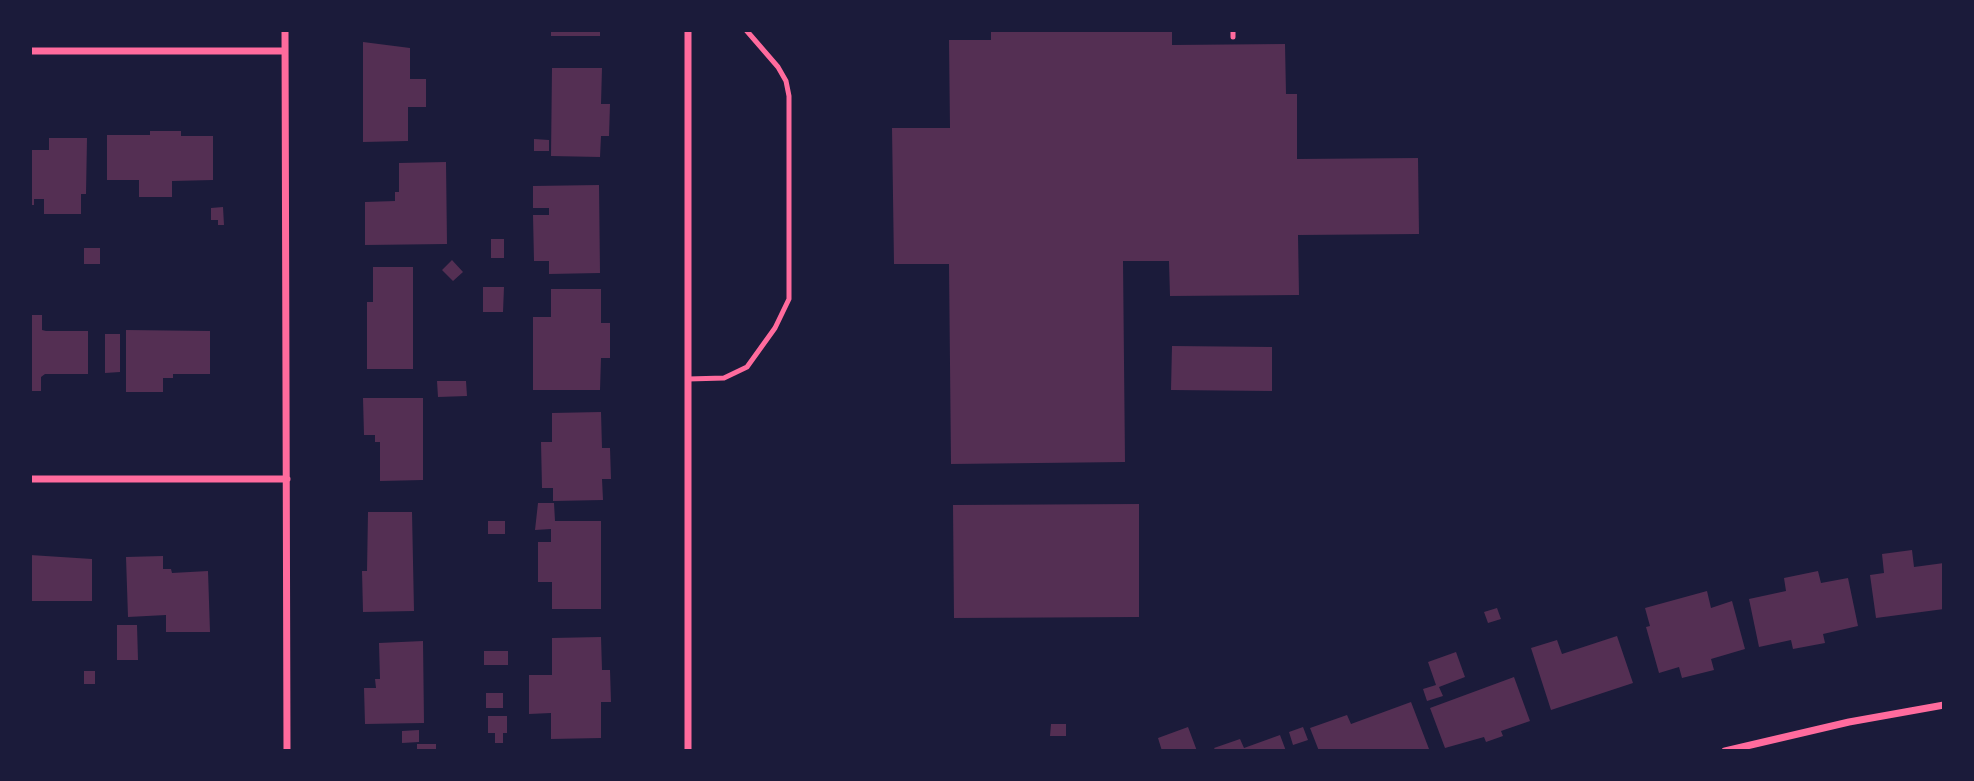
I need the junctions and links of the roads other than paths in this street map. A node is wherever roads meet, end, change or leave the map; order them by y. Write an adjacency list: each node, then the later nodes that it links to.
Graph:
1 (285, 30): 7 (street)
2 (688, 30): 8 (street)
3 (746, 30): 8 (lane)
4 (1233, 30): 5 (lane)
5 (1233, 37)
6 (30, 51): 7 (street)
7 (285, 51): 10 (street)
8 (688, 380): 13 (street)
9 (30, 479): 10 (street)
10 (287, 480): 12 (street)
11 (1944, 705): 14 (street)
12 (287, 751)
13 (688, 751)
14 (1725, 751)

